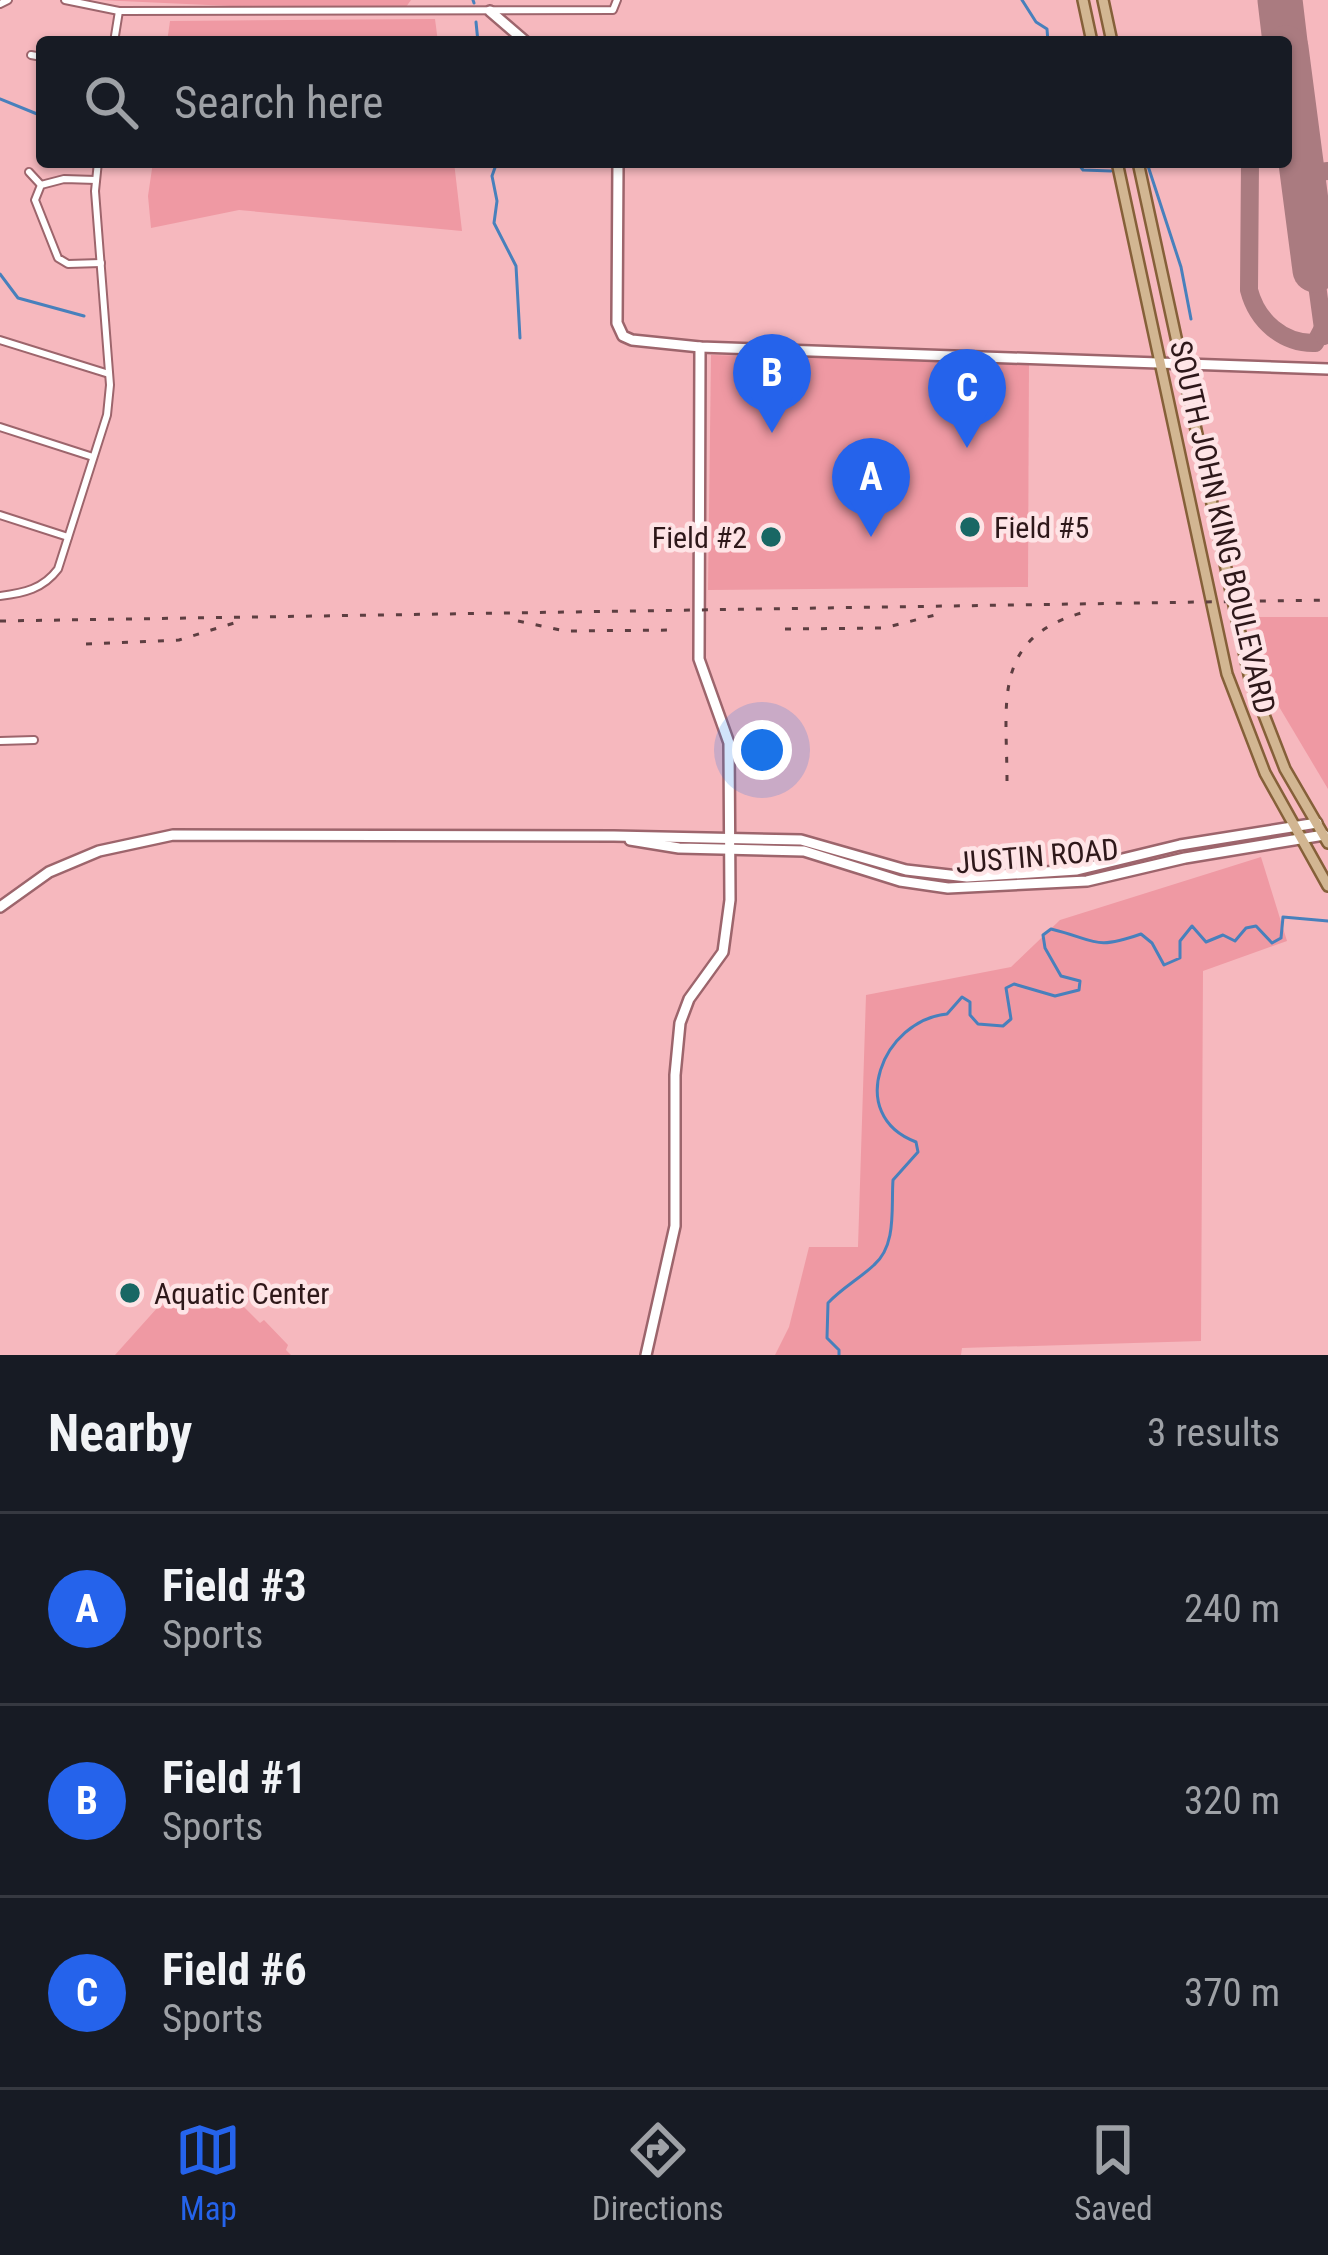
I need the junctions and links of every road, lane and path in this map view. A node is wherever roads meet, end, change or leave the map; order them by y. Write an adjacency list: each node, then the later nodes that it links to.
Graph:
1 (8, 0): 6 (street)
2 (65, 0): 7 (street)
3 (617, 0): 8 (street)
4 (1083, 0): 11 (main road)
5 (1103, 0): 12 (main road)
6 (0, 4)
7 (119, 11): 8 (street); 9 (street)
8 (490, 11): 10 (street)
9 (116, 36)
10 (519, 36)
11 (1091, 36)
12 (1111, 36)
13 (31, 56): 14 (street)
14 (36, 56)
15 (97, 168): 20 (street)
16 (618, 168): 24 (street)
17 (1118, 168): 25 (main road, SOUTH JOHN KING BOULEVARD)
18 (1139, 168): 26 (main road, SOUTH JOHN KING BOULEVARD)
19 (28, 172): 21 (street)
20 (96, 180): 21 (street); 22 (street)
21 (41, 185): 22 (street)
22 (101, 263): 28 (street)
23 (0, 340): 28 (street)
24 (700, 347): 25 (street); 40 (street)
25 (1159, 363): 26 (street); 37 (main road, SOUTH JOHN KING BOULEVARD)
26 (1182, 364): 27 (street); 36 (main road, SOUTH JOHN KING BOULEVARD)
27 (1328, 368)
28 (109, 374): 30 (street)
29 (0, 427): 30 (street)
30 (93, 457): 32 (street)
31 (0, 515): 32 (street)
32 (68, 537): 33 (street)
33 (0, 596)
34 (34, 740): 35 (street)
35 (0, 741)
36 (1317, 824): 37 (street, JUSTIN ROAD); 39 (main road, SOUTH JOHN KING BOULEVARD)
37 (1295, 827): 38 (main road, SOUTH JOHN KING BOULEVARD); 41 (street, JUSTIN ROAD)
38 (1302, 838): 39 (street, JUSTIN ROAD); 41 (street, JUSTIN ROAD); 42 (main road, SOUTH JOHN KING BOULEVARD)
39 (1326, 839)
40 (729, 843): 41 (street, JUSTIN ROAD); 43 (street, JUSTIN ROAD); 44 (street)
41 (844, 855)
42 (1328, 886)
43 (0, 907)
44 (646, 1355)

